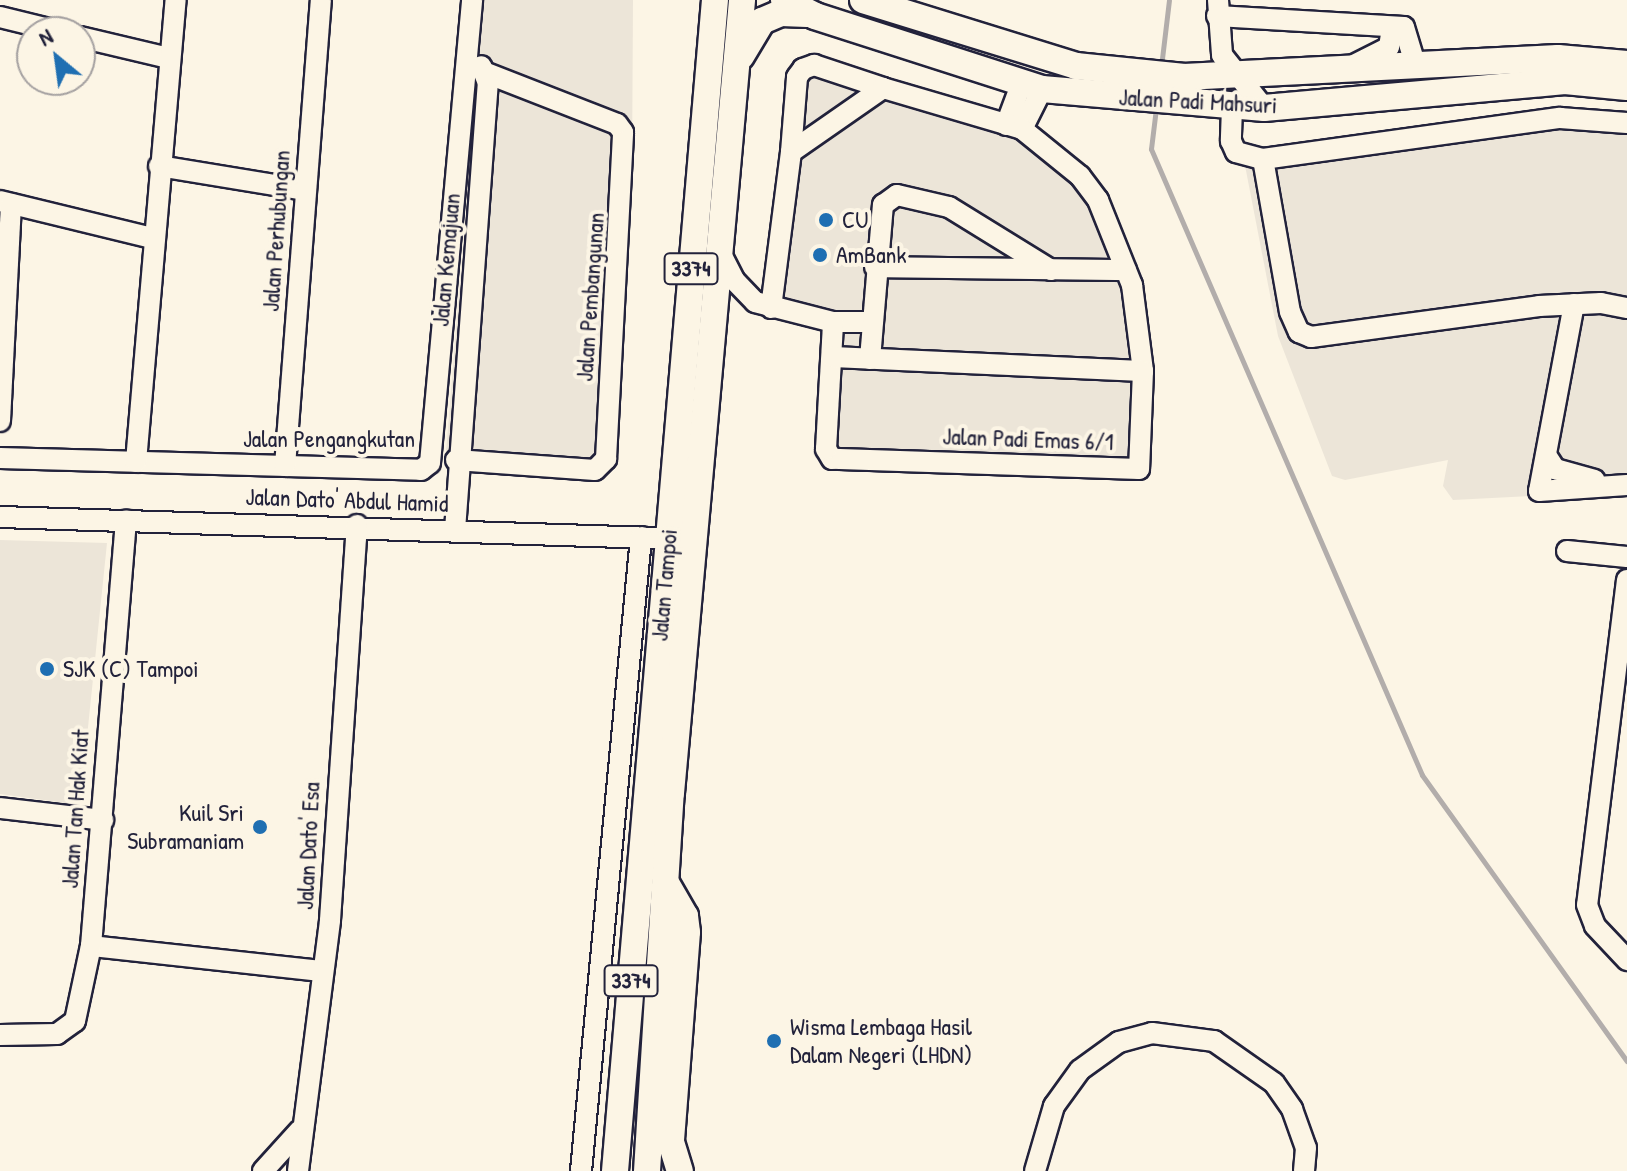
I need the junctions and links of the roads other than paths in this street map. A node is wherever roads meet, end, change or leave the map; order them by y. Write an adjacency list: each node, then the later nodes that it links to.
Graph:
1 (176, 0): 13 (street)
2 (321, 0): 32 (street, Jalan Perhubungan)
3 (472, 0): 12 (street)
4 (715, 0): 59 (main road, Jalan Tampoi / 3374)
5 (742, 0): 14 (main road, Jalan Tampoi / 3374)
6 (784, 0): 9 (main road, Jalan Padi Mahsuri)
7 (863, 0): 20 (main road, Jalan Padi Mahsuri)
8 (1217, 8): 10 (street); 19 (street)
9 (815, 16): 14 (main road); 21 (main road, Jalan Padi Mahsuri)
10 (1398, 27): 16 (street); 17 (street)
11 (96, 41): 13 (street)
12 (467, 46): 18 (street); 53 (street, Jalan Pengangkutan)
13 (169, 58): 31 (street)
14 (739, 59): 35 (main road, Jalan Tampoi / 3374)
15 (1627, 64): 16 (main road, Jalan Padi Mahsuri)
16 (1416, 67): 17 (main road, Jalan Padi Mahsuri)
17 (1335, 72): 19 (main road, Jalan Padi Mahsuri)
18 (486, 73): 51 (street, Jalan Kemajuan); 51 (street, Jalan Pembangunan)
19 (1237, 76): 24 (main road, Jalan Padi Mahsuri); 26 (street)
20 (1121, 84): 21 (main road, Jalan Padi Mahsuri); 24 (main road, Jalan Padi Mahsuri)
21 (1032, 86): 28 (street)
22 (1627, 87): 26 (main road, Jalan Padi Mahsuri)
23 (883, 88): 28 (street, Jalan Padi Emas 6/1); 29 (street); 29 (street, Jalan Padi Emas 6/1)
24 (1181, 89): 25 (main road, Jalan Padi Mahsuri)
25 (1232, 107): 26 (main road, Jalan Padi Mahsuri); 30 (street)
26 (1264, 108)
27 (1627, 123): 30 (street)
28 (1014, 127): 38 (street, Jalan Padi Emas 6/1)
29 (791, 152): 40 (street, Jalan Padi Emas 6/1)
30 (1263, 159): 39 (street)
31 (159, 166): 32 (street); 34 (street)
32 (305, 190): 53 (street, Jalan Perhubungan)
33 (6, 203): 34 (street); 42 (street)
34 (152, 238): 52 (street)
35 (718, 248): 40 (street); 59 (main road, Jalan Tampoi / 3374)
36 (875, 267): 37 (street); 37 (street); 44 (street)
37 (1051, 270): 38 (street)
38 (1126, 270): 47 (street, Jalan Padi Emas 6/1)
39 (1574, 304): 41 (street); 49 (street)
40 (771, 308): 43 (street)
41 (1627, 308)
42 (3, 316): 48 (street)
43 (833, 322): 44 (street); 45 (street, Jalan Padi Emas 6/1)
44 (870, 322): 46 (street)
45 (832, 357): 46 (street); 47 (street, Jalan Padi Emas 6/1)
46 (870, 359): 47 (street)
47 (1143, 371)
48 (0, 421)
49 (1546, 455): 54 (street); 54 (street)
50 (0, 458): 52 (street, Jalan Pengangkutan)
51 (456, 460): 58 (street, Jalan Kemajuan)
52 (136, 462): 53 (street, Jalan Pengangkutan)
53 (285, 466)
54 (1627, 485)
55 (0, 517): 56 (street, Jalan Dato' Abdul Hamid)
56 (126, 520): 57 (street, Jalan Dato' Abdul Hamid); 64 (street, Jalan Tan Hak Kiat)
57 (357, 525): 58 (street, Jalan Dato' Abdul Hamid); 68 (street, Jalan Dato' Esa)
58 (455, 530): 59 (street, Jalan Dato' Abdul Hamid)
59 (667, 538): 65 (main road, Jalan Tampoi / 3374); 74 (street); 75 (main road, Jalan Tampoi / 3374)
60 (1567, 551): 61 (street)
61 (1627, 557)
62 (1627, 580): 67 (street)
63 (0, 808): 64 (street)
64 (103, 820): 66 (street, Jalan Tan Hak Kiat)
65 (666, 883): 76 (main road, Jalan Tampoi / 3374); 77 (main road)
66 (91, 946): 68 (street); 69 (street, Jalan Tan Hak Kiat)
67 (1627, 960)
68 (323, 971): 70 (street, Jalan Dato' Esa)
69 (0, 1035)
70 (304, 1124): 71 (street); 72 (street, Jalan Dato' Esa)
71 (267, 1168): 72 (street)
72 (298, 1170): 73 (street)
73 (319, 1171)
74 (581, 1171)
75 (615, 1171)
76 (647, 1171)
77 (680, 1171)
78 (1035, 1171): 79 (street)
79 (1304, 1171)

